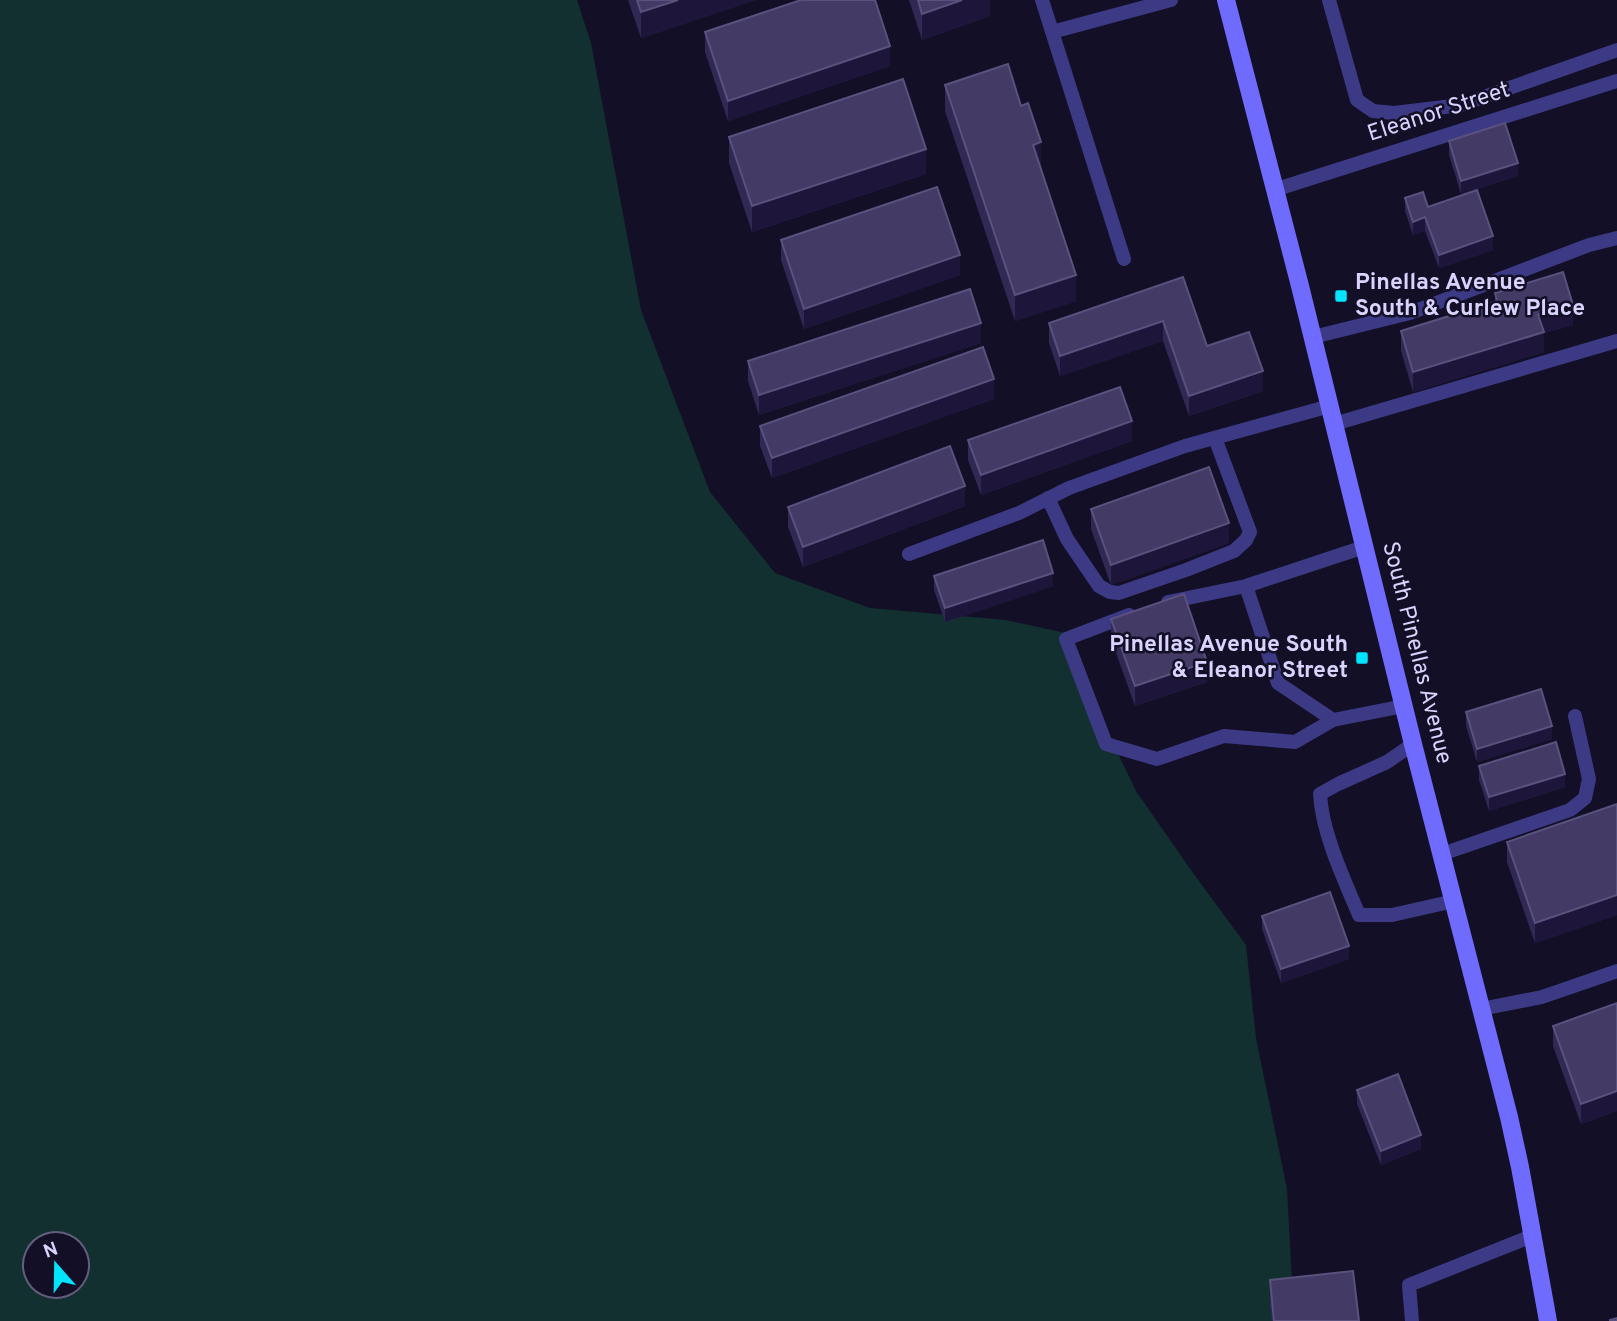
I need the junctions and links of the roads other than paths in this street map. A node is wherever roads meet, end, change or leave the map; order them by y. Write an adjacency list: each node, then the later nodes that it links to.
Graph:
1 (1041, 0): 5 (lane)
2 (1171, 0): 5 (lane)
3 (1226, 0): 8 (main road, South Pinellas Avenue)
4 (1329, 0): 6 (lane)
5 (1052, 32): 10 (lane)
6 (1617, 50)
7 (1617, 80): 8 (lane, Eleanor Street)
8 (1274, 190): 11 (main road, South Pinellas Avenue)
9 (1617, 238): 11 (lane)
10 (1124, 259)
11 (1312, 337): 13 (main road, South Pinellas Avenue)
12 (1617, 341): 14 (lane)
13 (1330, 406): 14 (main road, South Pinellas Avenue); 15 (lane)
14 (1334, 424): 17 (main road, South Pinellas Avenue)
15 (1215, 438): 16 (lane); 16 (lane)
16 (1048, 498): 18 (lane)
17 (1364, 547): 19 (lane); 20 (main road, South Pinellas Avenue)
18 (909, 554)
19 (1246, 586): 22 (lane); 22 (lane)
20 (1404, 706): 22 (lane); 23 (main road, South Pinellas Avenue)
21 (1574, 716): 24 (lane)
22 (1333, 720)
23 (1413, 744): 24 (main road, South Pinellas Avenue); 25 (lane)
24 (1442, 854): 25 (main road, South Pinellas Avenue)
25 (1454, 901): 27 (main road, South Pinellas Avenue)
26 (1617, 971): 27 (lane)
27 (1481, 1009): 28 (main road, South Pinellas Avenue)
28 (1532, 1236): 29 (lane); 30 (main road, South Pinellas Avenue)
29 (1412, 1321)
30 (1548, 1321)

